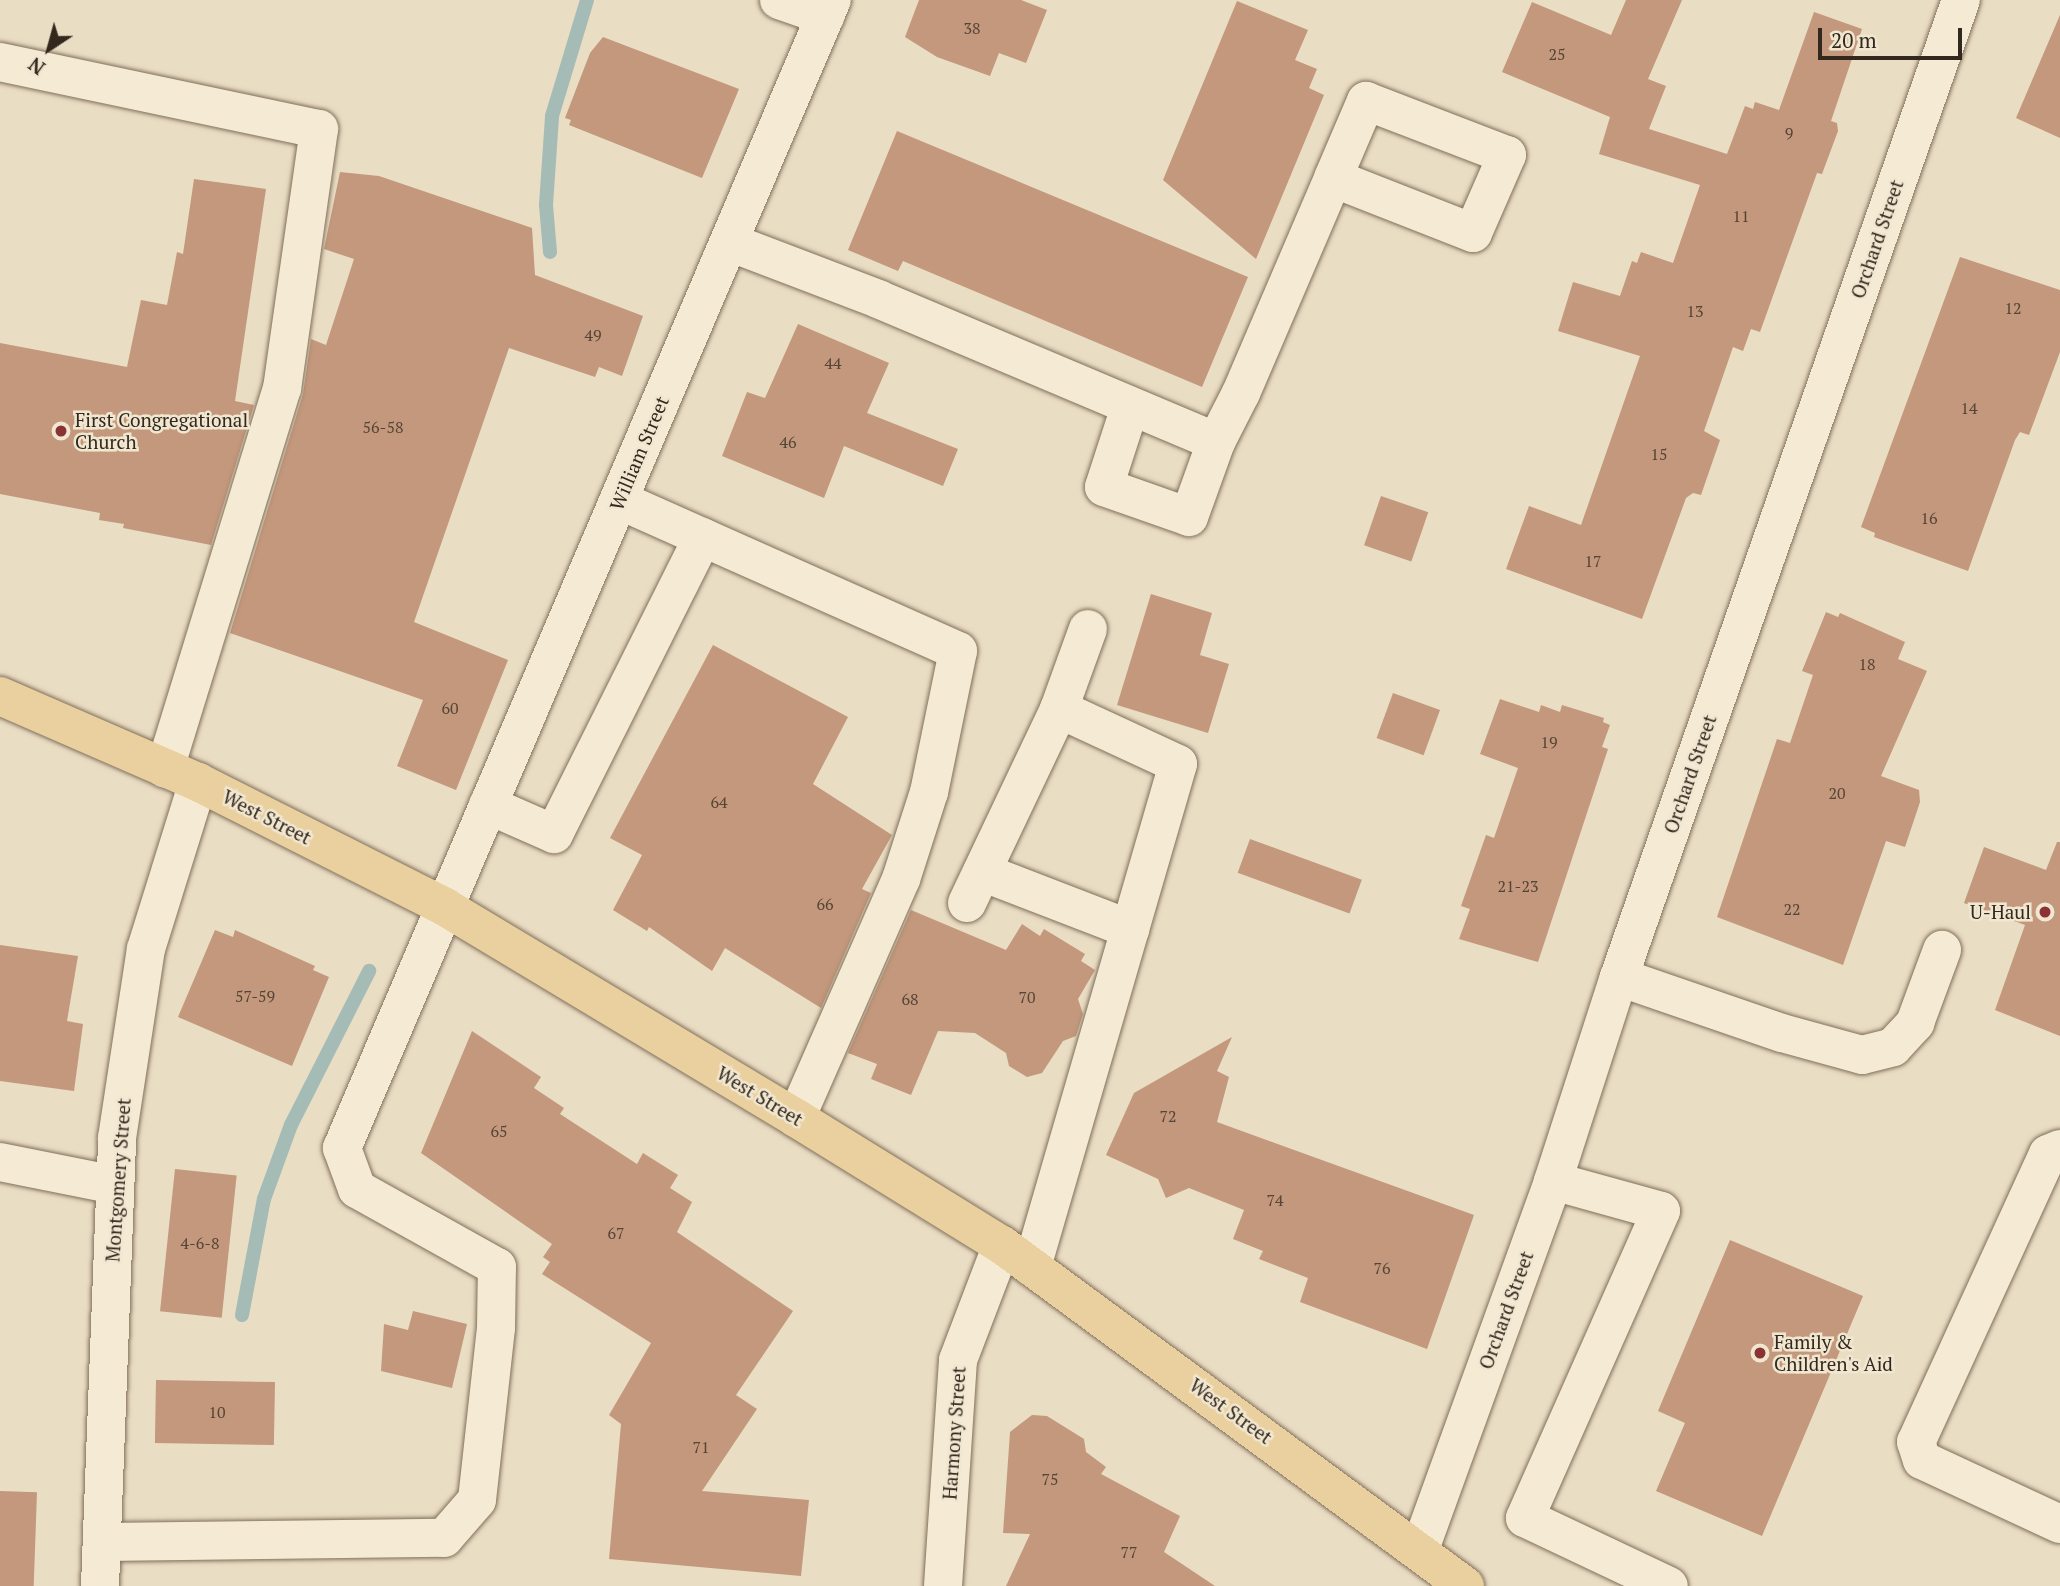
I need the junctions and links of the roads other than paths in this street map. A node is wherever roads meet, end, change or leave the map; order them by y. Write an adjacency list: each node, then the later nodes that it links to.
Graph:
1 (779, 0): 3 (street)
2 (1961, 0): 19 (street, Orchard Street)
3 (828, 8): 6 (street, William Street)
4 (0, 62): 14 (street, Montgomery Street)
5 (1333, 178): 8 (street)
6 (729, 242): 7 (street); 9 (street, William Street)
7 (1130, 407): 8 (street); 8 (street)
8 (1216, 442)
9 (619, 500): 10 (street); 15 (street, William Street)
10 (703, 537): 15 (street); 20 (street)
11 (1088, 629): 13 (street)
12 (0, 696): 14 (main road, West Street)
13 (1059, 709): 17 (street, Harmony Street); 17 (street)
14 (182, 775): 16 (main road, West Street); 24 (street, Montgomery Street)
15 (488, 805): 16 (street, William Street)
16 (445, 906): 20 (main road, West Street); 27 (street, William Street)
17 (1129, 929): 25 (street, Harmony Street)
18 (1942, 950): 19 (street)
19 (1619, 977): 23 (street, Orchard Street)
20 (796, 1118): 25 (main road, West Street)
21 (2060, 1149): 26 (street)
22 (0, 1162): 24 (street)
23 (1553, 1181): 28 (street, Orchard Street); 32 (street)
24 (115, 1185): 27 (street, Montgomery Street)
25 (1017, 1256): 28 (main road, West Street); 30 (street, Harmony Street)
26 (2060, 1524)
27 (102, 1542): 29 (street, Montgomery Street)
28 (1420, 1549): 31 (main road, West Street)
29 (100, 1586)
30 (943, 1586)
31 (1465, 1586)
32 (1669, 1586)

